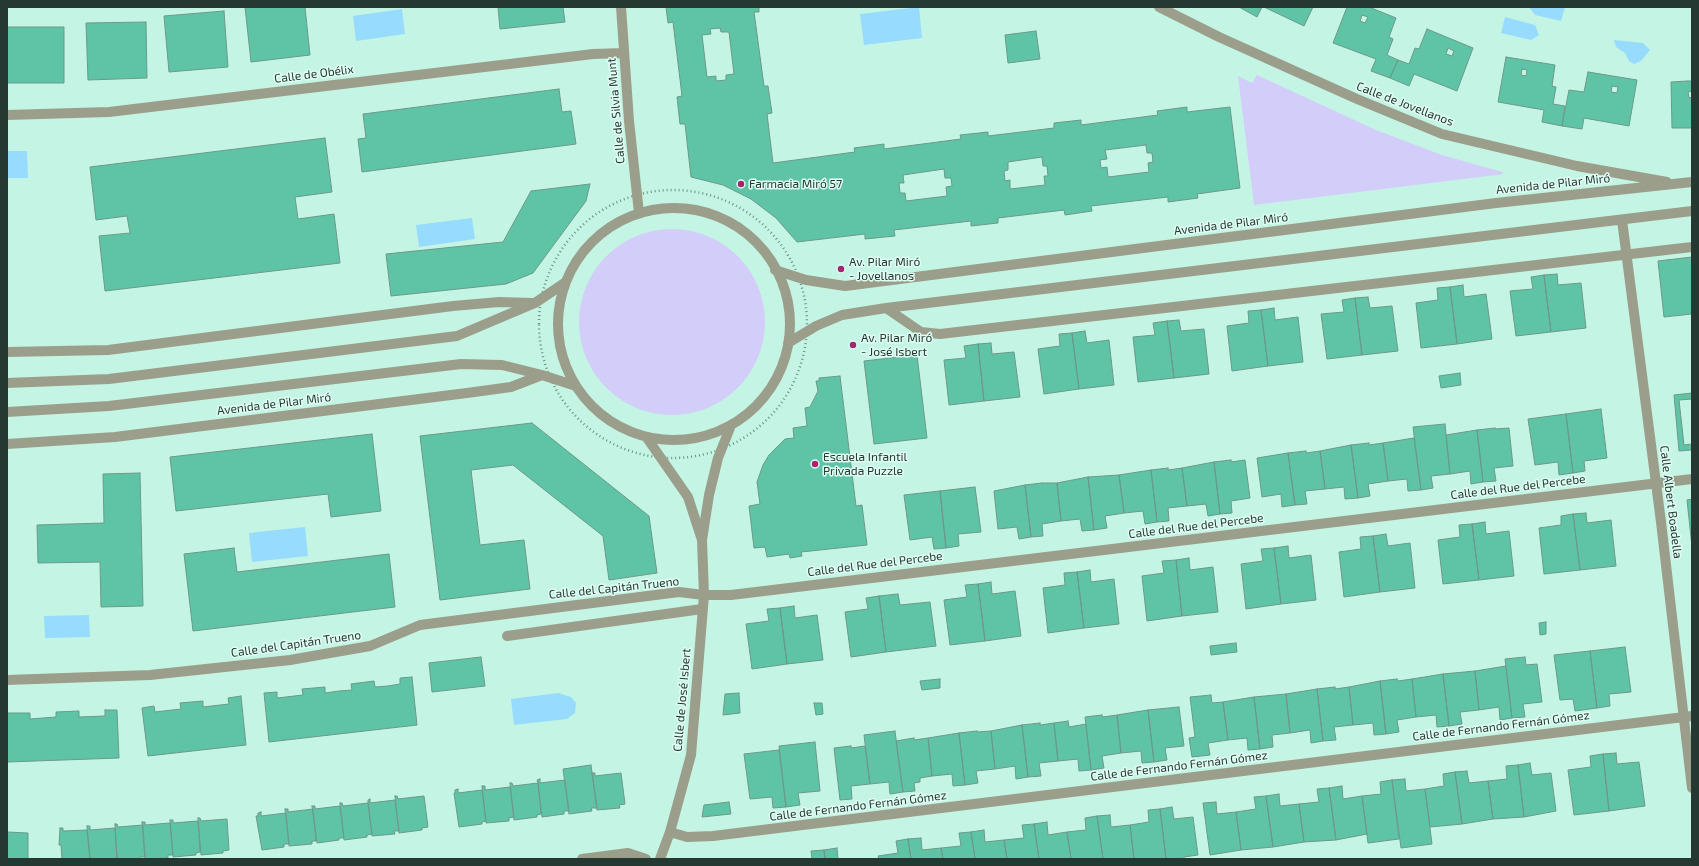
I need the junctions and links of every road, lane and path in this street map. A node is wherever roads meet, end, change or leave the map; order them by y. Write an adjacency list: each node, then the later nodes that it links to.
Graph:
1 (621, 7): 3 (street, Calle de Silvia Munt)
2 (1159, 7): 6 (street, Calle de Jovellanos)
3 (624, 53): 4 (street, Calle de Obélix); 7 (street, Calle de Silvia Munt)
4 (7, 115)
5 (1692, 182): 6 (street, Avenida de Pilar Miró)
6 (1679, 184): 14 (street, Avenida de Pilar Miró)
7 (637, 194): 9 (street, Calle de Silvia Munt); 14 (path); 16 (path)
8 (1692, 211): 10 (street)
9 (639, 212): 13 (street); 15 (street)
10 (1622, 220): 12 (street, Calle Albert Boadella); 17 (street)
11 (1692, 247): 12 (street)
12 (1626, 254): 17 (street); 31 (street, Calle Albert Boadella)
13 (775, 270): 14 (street, Avenida de Pilar Miró); 19 (street)
14 (798, 277): 18 (path)
15 (566, 282): 16 (street); 23 (street)
16 (538, 301): 20 (street); 21 (path); 22 (street)
17 (886, 308): 18 (street)
18 (806, 332): 19 (street); 28 (path)
19 (788, 342): 25 (street)
20 (7, 352)
21 (546, 376): 23 (street, Avenida de Pilar Miró); 24 (street, Avenida de Pilar Miró); 27 (street, Avenida de Pilar Miró); 29 (path)
22 (7, 383)
23 (576, 386): 26 (street)
24 (7, 412)
25 (730, 428): 26 (street); 28 (street, Calle de José Isbert)
26 (647, 438): 29 (street, Calle de José Isbert)
27 (7, 444)
28 (722, 449): 29 (path); 32 (street, Calle de José Isbert)
29 (662, 458): 32 (street, Calle de José Isbert)
30 (1692, 479): 31 (street, Calle del Rue del Percebe)
31 (1656, 483): 33 (street, Calle del Rue del Percebe); 37 (street, Calle Albert Boadella)
32 (702, 540): 33 (street, Calle de José Isbert)
33 (704, 595): 34 (street, Calle de José Isbert); 36 (street, Calle del Capitán Trueno)
34 (702, 609): 35 (street); 39 (street, Calle de José Isbert)
35 (507, 636)
36 (7, 680)
37 (1688, 717): 38 (street, Calle Albert Boadella); 39 (street, Calle de Fernando Fernán Gómez)
38 (1692, 788)
39 (670, 832): 42 (street, Calle de José Isbert)
40 (582, 859): 41 (street)
41 (646, 859)
42 (660, 859)

